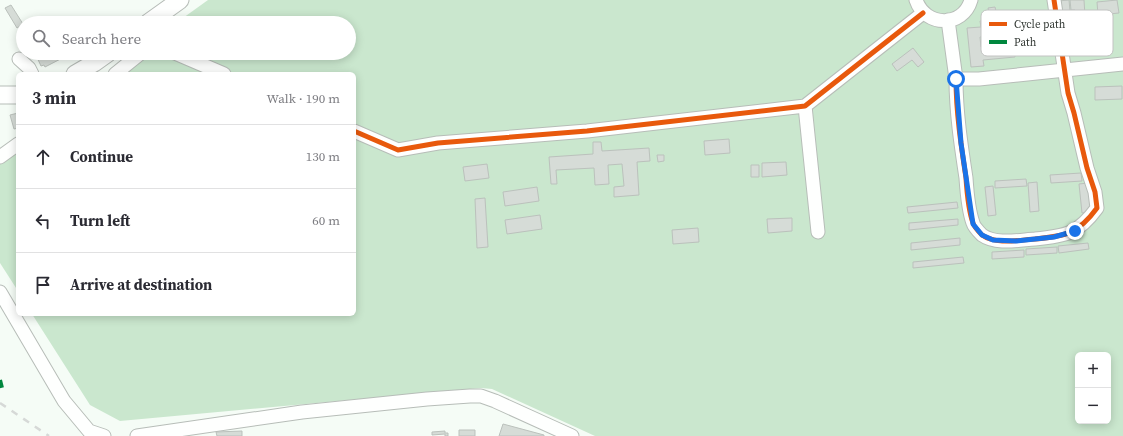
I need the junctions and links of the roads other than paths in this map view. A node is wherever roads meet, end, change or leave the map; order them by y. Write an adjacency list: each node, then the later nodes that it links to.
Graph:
1 (916, 0): 6 (street)
2 (971, 0): 8 (street)
3 (1054, 0): 5 (street)
4 (173, 2): 7 (main road)
5 (1055, 10)
6 (924, 14): 8 (street); 23 (street)
7 (156, 16)
8 (948, 20): 20 (street)
9 (1062, 56): 15 (street)
10 (20, 60): 16 (street)
11 (98, 60): 17 (main road)
12 (132, 60): 18 (street)
13 (191, 60): 19 (street)
14 (1123, 64): 15 (street)
15 (1064, 70): 20 (street); 20 (street)
16 (31, 72)
17 (78, 72)
18 (117, 72)
19 (219, 72)
20 (956, 79)
21 (0, 96): 22 (main road)
22 (16, 96)
23 (805, 106): 24 (street); 27 (street)
24 (356, 132)
25 (16, 145): 26 (street)
26 (0, 157)
27 (818, 232)
28 (0, 292): 29 (street)
29 (92, 434): 30 (street)
30 (104, 436)
31 (137, 436): 32 (street)
32 (572, 436)

